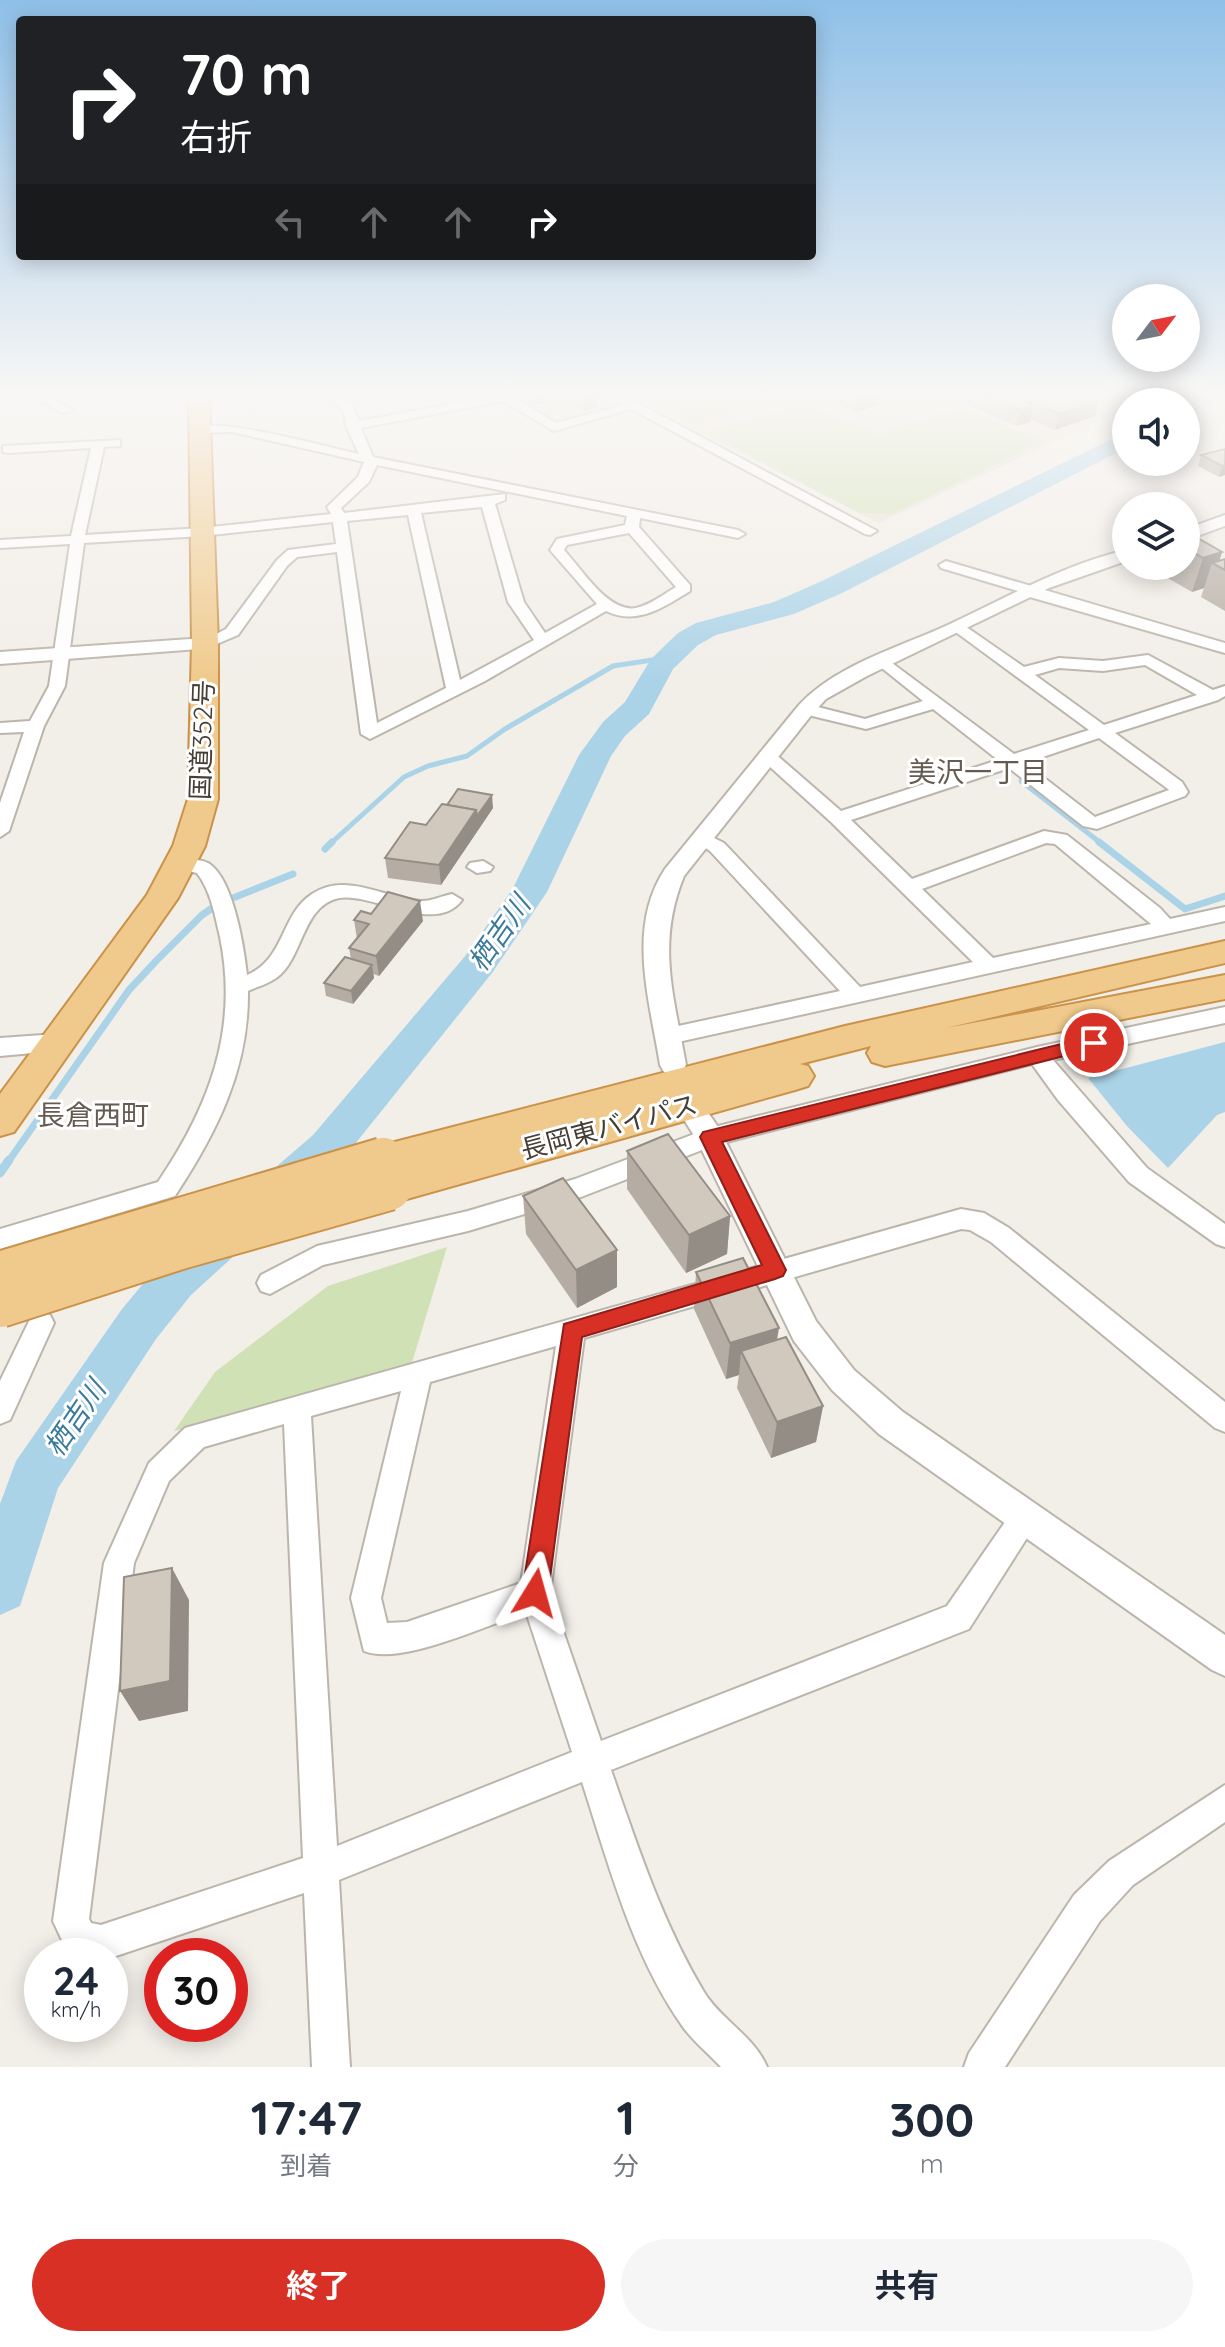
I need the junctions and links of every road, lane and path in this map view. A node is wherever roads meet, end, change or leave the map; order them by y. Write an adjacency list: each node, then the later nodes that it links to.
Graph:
1 (87, 489): 16 (street)
2 (201, 489): 15 (highway, 国道352号)
3 (353, 489): 9 (street)
4 (508, 489): 7 (street)
5 (551, 489): 10 (street)
6 (792, 489): 14 (street)
7 (488, 502): 8 (street); 24 (street)
8 (413, 508): 9 (street); 31 (street)
9 (339, 516): 15 (street); 18 (street)
10 (633, 520): 11 (street); 22 (street); 22 (street)
11 (726, 520)
12 (1225, 520): 13 (street)
13 (1200, 530)
14 (870, 531)
15 (202, 532): 16 (street); 25 (highway, 国道352号)
16 (79, 541): 17 (street); 27 (street)
17 (0, 544)
18 (343, 547): 25 (street); 31 (street)
19 (1112, 560): 21 (street)
20 (946, 565): 21 (street)
21 (1029, 591): 23 (street); 26 (street)
22 (606, 605): 24 (street)
23 (959, 627): 29 (street); 30 (street)
24 (543, 641): 31 (street)
25 (205, 644): 27 (street); 43 (highway, 国道352号)
26 (1225, 648)
27 (62, 654): 28 (street); 35 (street)
28 (0, 658)
29 (884, 662): 33 (street); 34 (street)
30 (1022, 673): 32 (street); 37 (street)
31 (454, 688)
32 (1218, 694): 37 (street)
33 (937, 702): 34 (street); 39 (street)
34 (806, 709): 38 (street)
35 (35, 726): 36 (street); 41 (street)
36 (0, 728)
37 (1103, 733): 39 (street); 39 (street)
38 (767, 756): 40 (street); 42 (street)
39 (1011, 762): 40 (street)
40 (838, 818): 44 (street)
41 (0, 831)
42 (703, 840): 53 (street); 55 (street)
43 (180, 864): 51 (street); 56 (highway, 国道352号)
44 (910, 887): 47 (street); 49 (street)
45 (452, 900): 51 (street)
46 (1225, 914): 47 (street)
47 (1165, 927): 49 (street)
48 (1214, 954): 63 (highway, 長岡東バイパス)
49 (990, 967): 53 (street)
50 (1225, 974): 58 (highway, 長岡東バイパス)
51 (240, 986): 65 (street)
52 (1225, 987): 58 (highway)
53 (854, 993): 55 (street)
54 (1225, 1015): 59 (street)
55 (669, 1036): 60 (street)
56 (57, 1043): 57 (street); 61 (highway, 国道352号)
57 (0, 1047)
58 (885, 1053): 63 (highway, 長岡東バイパス)
59 (1037, 1055): 62 (street); 64 (street)
60 (673, 1065)
61 (0, 1122)
62 (703, 1128): 66 (street); 68 (street)
63 (386, 1174): 67 (highway, 長岡東バイパス, bridge); 69 (highway, 長岡東バイパス, bridge)
64 (1225, 1237)
65 (0, 1239)
66 (775, 1270): 71 (street); 75 (street); 76 (street)
67 (0, 1274)
68 (270, 1283)
69 (0, 1305)
70 (41, 1323): 74 (street)
71 (572, 1331): 72 (street); 77 (street)
72 (418, 1375): 73 (street); 77 (street)
73 (297, 1409): 81 (street); 81 (street)
74 (0, 1411)
75 (1225, 1419)
76 (1024, 1519): 78 (street); 79 (street)
77 (535, 1593): 79 (street)
78 (1225, 1657)
79 (592, 1762): 81 (street); 83 (street)
80 (1225, 1802): 84 (street)
81 (323, 1869): 82 (street)
82 (331, 2067)
83 (748, 2067)
84 (983, 2067)

